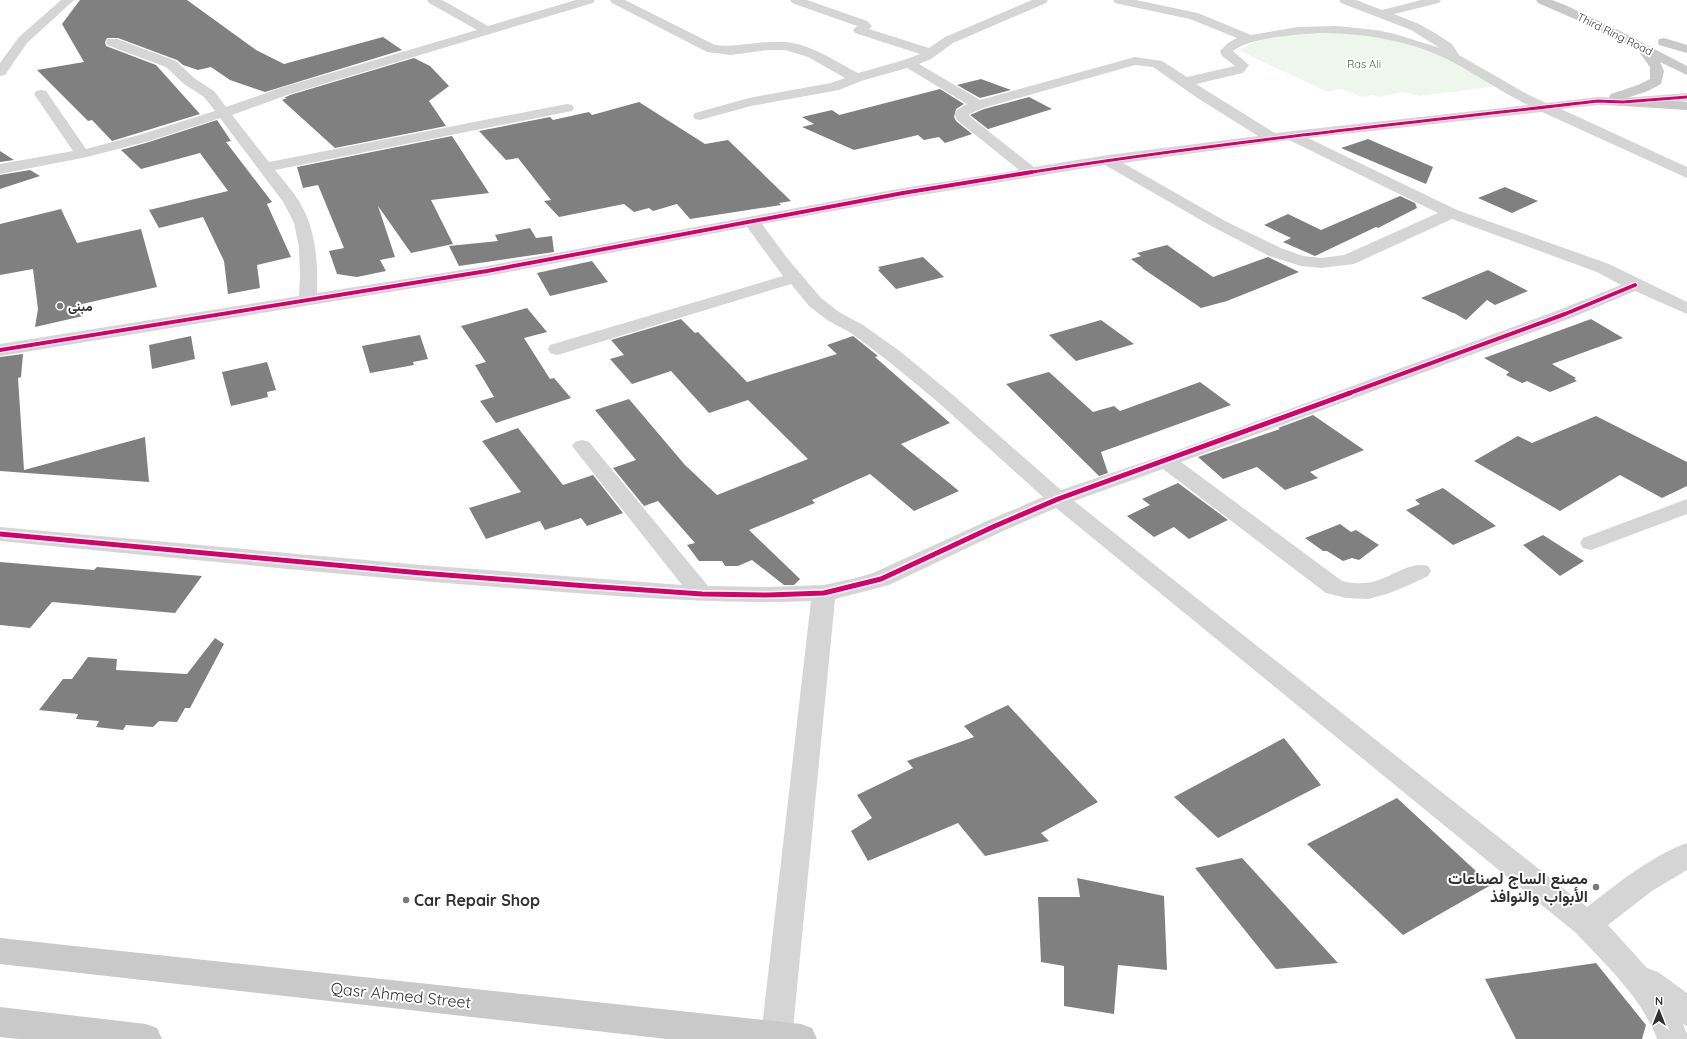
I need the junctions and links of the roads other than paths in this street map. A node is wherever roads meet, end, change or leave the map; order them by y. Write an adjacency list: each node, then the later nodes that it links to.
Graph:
1 (68, 0): 20 (street)
2 (433, 0): 14 (street)
3 (589, 0): 14 (street)
4 (616, 0): 29 (street)
5 (796, 0): 23 (street)
6 (1042, 0): 23 (street)
7 (1119, 0): 16 (street)
8 (1345, 0): 12 (street)
9 (1435, 0): 12 (street)
10 (1542, 0): 13 (main road, Third Ring Road)
11 (1571, 0): 13 (main road, Third Ring Road)
12 (1381, 14): 25 (street)
13 (1581, 16): 19 (main road, Third Ring Road)
14 (488, 31): 39 (street)
15 (1650, 36): 18 (main road, Third Ring Road)
16 (1250, 39): 25 (street); 30 (street)
17 (112, 42): 39 (street)
18 (1664, 42): 22 (main road); 24 (main road, Third Ring Road)
19 (1639, 45): 27 (main road, Third Ring Road); 34 (main road)
20 (19, 46): 21 (street); 28 (street)
21 (0, 50)
22 (1687, 50)
23 (930, 54): 26 (street)
24 (1687, 54)
25 (1454, 58): 37 (street)
26 (909, 64): 29 (street); 35 (street)
27 (1687, 71)
28 (0, 72)
29 (856, 78): 40 (street)
30 (1185, 82): 35 (street); 42 (street)
31 (1687, 88): 34 (street)
32 (41, 94): 43 (street)
33 (1687, 97): 34 (street)
34 (1619, 99): 36 (main road); 37 (street)
35 (978, 105): 47 (street)
36 (1687, 106)
37 (1543, 107): 41 (street); 48 (street)
38 (567, 108): 45 (street)
39 (223, 113): 43 (street); 45 (street)
40 (700, 116)
41 (1292, 136): 42 (street); 49 (street)
42 (1272, 138): 44 (street)
43 (82, 154): 46 (street)
44 (1108, 160): 47 (street); 49 (street)
45 (265, 167): 53 (street)
46 (0, 169)
47 (1032, 173): 50 (street)
48 (1687, 173)
49 (1451, 213): 52 (street)
50 (751, 221): 51 (street); 53 (street)
51 (794, 278): 55 (street); 59 (street)
52 (1635, 285): 54 (street); 58 (street)
53 (308, 299): 56 (street)
54 (1687, 309)
55 (557, 349)
56 (0, 350)
57 (582, 446): 65 (street)
58 (1166, 461): 59 (street); 63 (street)
59 (1058, 499): 64 (street); 67 (street)
60 (1687, 506): 62 (street)
61 (0, 534): 65 (street)
62 (1591, 543)
63 (1420, 571)
64 (824, 593): 65 (street); 72 (street)
65 (702, 594)
66 (1687, 854): 67 (street)
67 (1587, 924): 69 (street)
68 (0, 951): 72 (main road, Qasr Ahmed Street)
69 (1627, 967): 70 (street); 74 (street)
70 (1687, 1011)
71 (0, 1022): 73 (main road)
72 (789, 1038)
73 (146, 1039)
74 (1673, 1039)

